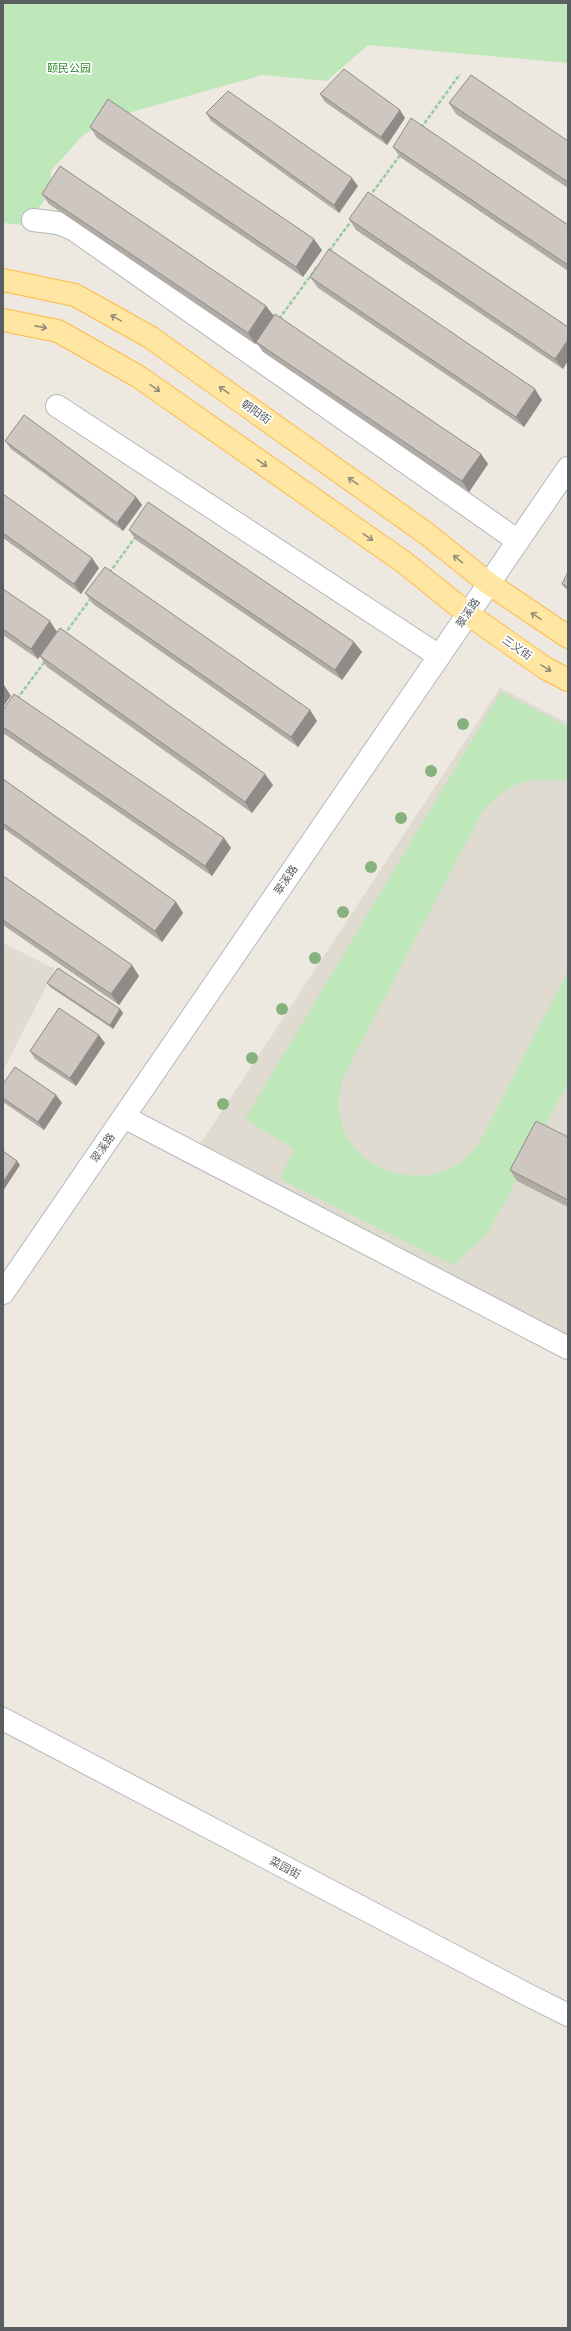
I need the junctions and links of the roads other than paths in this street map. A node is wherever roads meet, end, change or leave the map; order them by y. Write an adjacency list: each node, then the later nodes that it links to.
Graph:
1 (33, 220): 6 (street)
2 (3, 280): 7 (main road, 朝阳街, one-way to 2)
3 (3, 320): 8 (main road, one-way to 8)
4 (57, 406): 10 (street)
5 (568, 468): 6 (street, 翠溪路)
6 (518, 541): 7 (street, 翠溪路)
7 (488, 583): 8 (street, 翠溪路); 9 (main road, one-way to 7)
8 (468, 614): 10 (street, 翠溪路); 11 (main road, 三义街, one-way to 11)
9 (568, 637)
10 (439, 656): 12 (street, 翠溪路)
11 (568, 680)
12 (124, 1117): 13 (street, 翠溪路); 14 (street)
13 (3, 1292)
14 (568, 1348)
15 (3, 1719): 16 (street, 菜园街)
16 (568, 2015)

